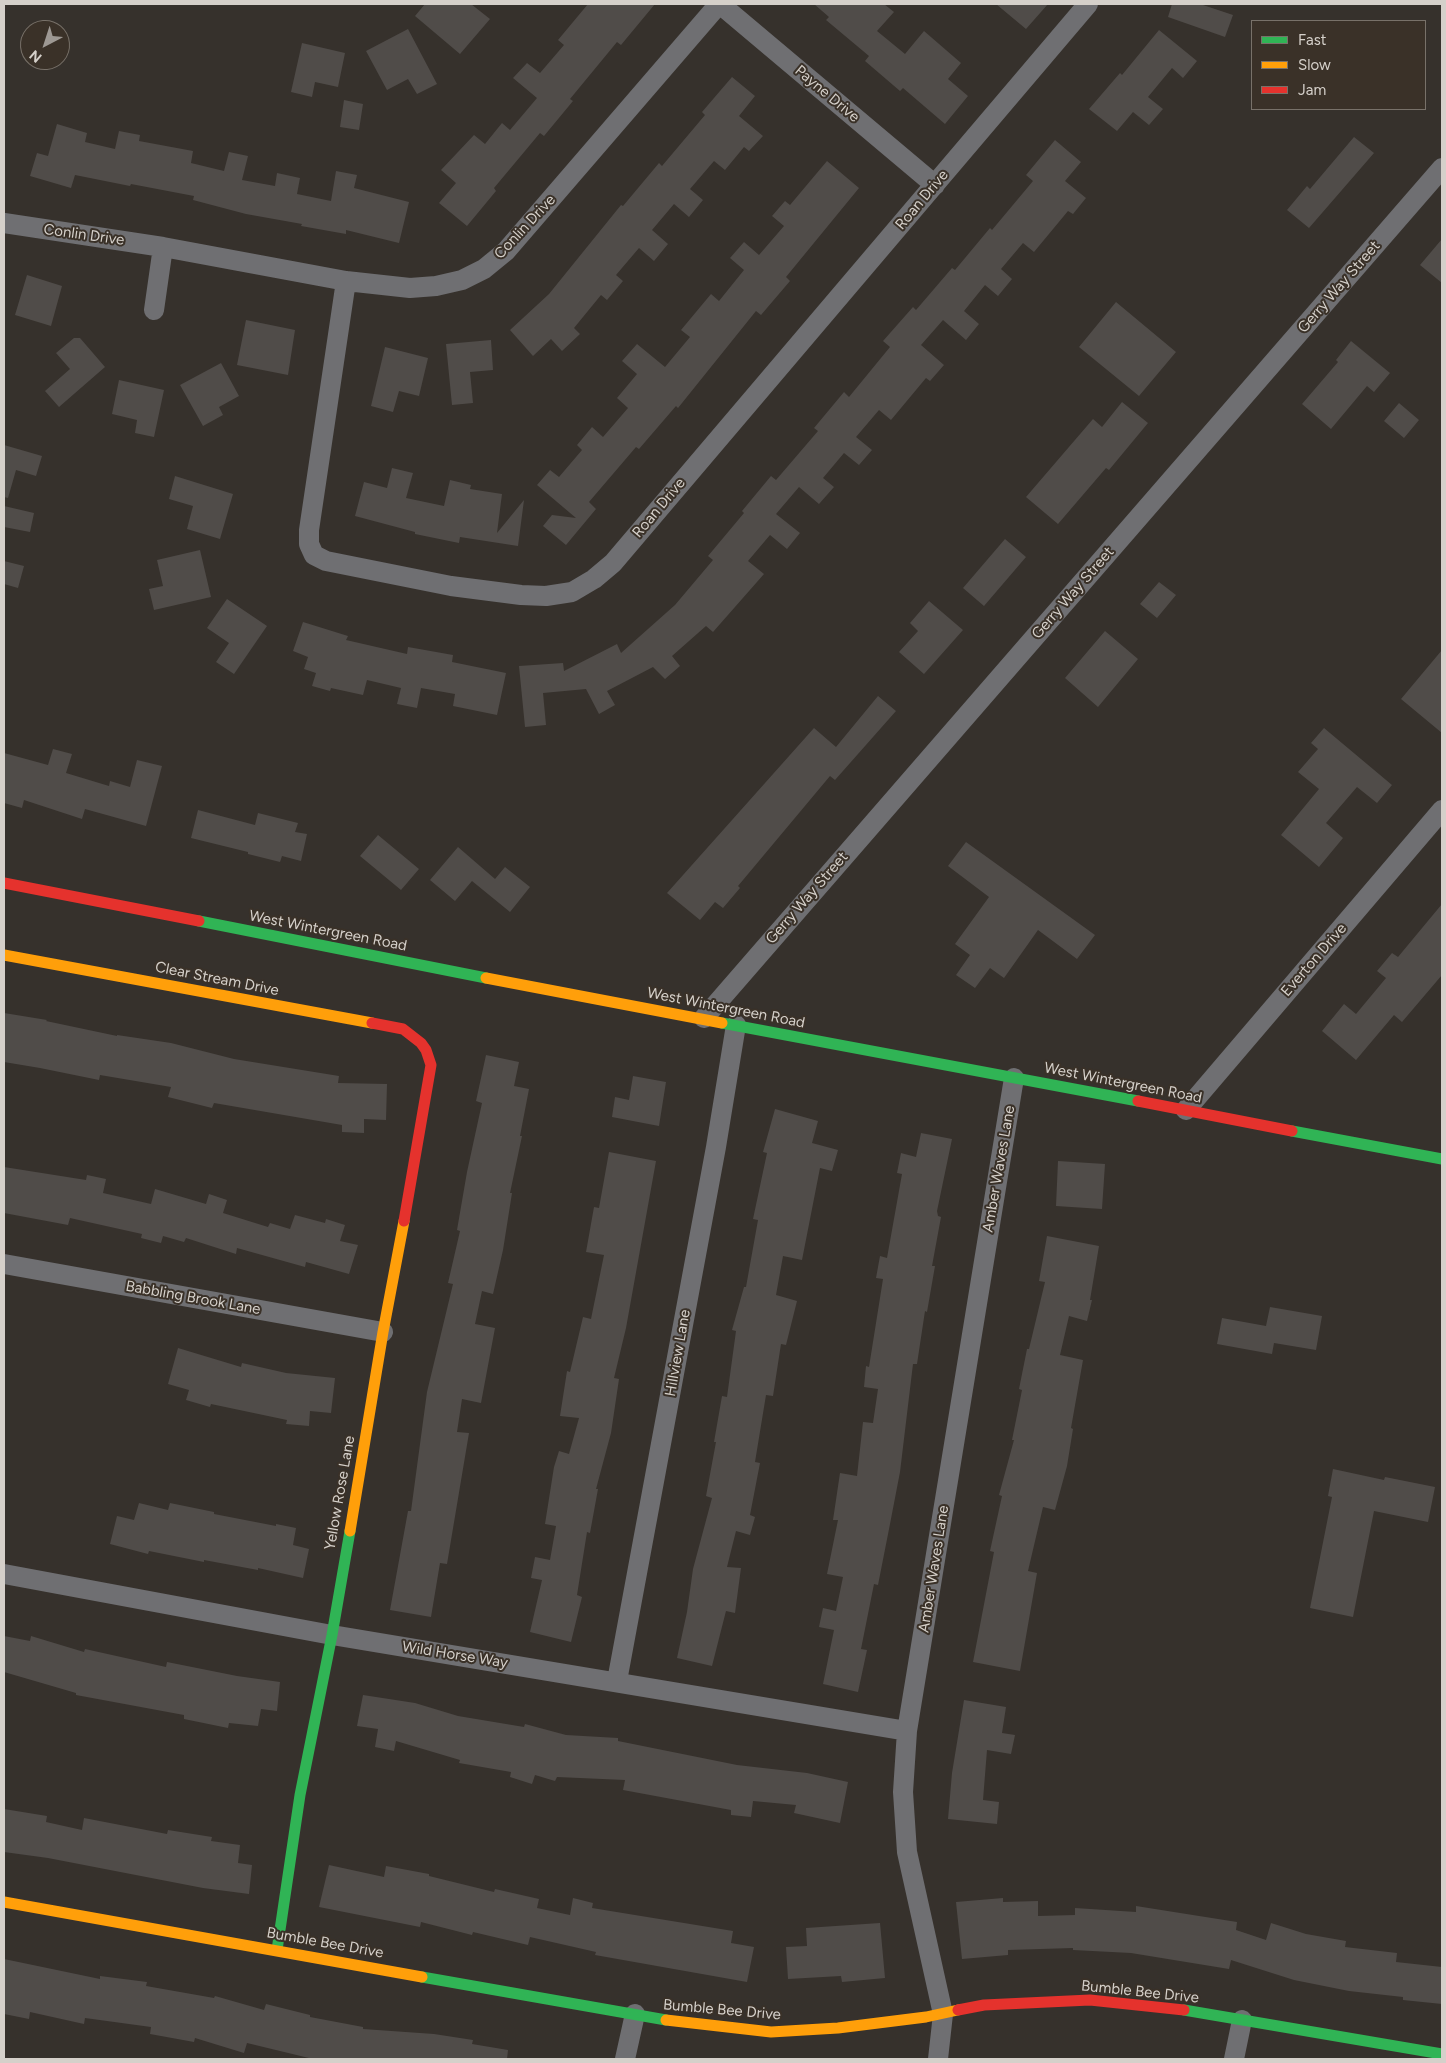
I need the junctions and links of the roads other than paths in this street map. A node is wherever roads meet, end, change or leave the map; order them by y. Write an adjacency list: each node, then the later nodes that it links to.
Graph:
1 (720, 4): 4 (street, Payne Drive); 7 (street, Conlin Drive)
2 (1088, 4): 4 (street, Roan Drive)
3 (1442, 168): 12 (street, Gerry Way Street)
4 (934, 185): 7 (street, Roan Drive)
5 (4, 223): 6 (street, Conlin Drive)
6 (163, 247): 7 (street, Conlin Drive); 8 (street)
7 (346, 281)
8 (154, 310)
9 (1442, 810): 16 (street, Everton Drive)
10 (4, 883): 12 (street, West Wintergreen Road)
11 (4, 955): 14 (street, Clear Stream Drive)
12 (704, 1018): 13 (street, West Wintergreen Road)
13 (736, 1025): 15 (street, West Wintergreen Road); 22 (street, Hillview Lane)
14 (421, 1043): 19 (street, Yellow Rose Lane)
15 (1014, 1078): 16 (street, West Wintergreen Road); 23 (street, Amber Waves Lane)
16 (1186, 1110): 17 (street, West Wintergreen Road)
17 (1442, 1159)
18 (4, 1264): 19 (street, Babbling Brook Lane)
19 (382, 1332): 21 (street, Yellow Rose Lane)
20 (4, 1574): 21 (street, Wild Horse Way)
21 (332, 1634): 22 (street, Wild Horse Way); 25 (street, Yellow Rose Lane)
22 (617, 1681): 23 (street, Wild Horse Way)
23 (907, 1731): 27 (street, Amber Waves Lane)
24 (4, 1902): 25 (street, Bumble Bee Drive)
25 (277, 1950): 26 (street, Bumble Bee Drive)
26 (635, 2014): 27 (street, Bumble Bee Drive); 30 (street)
27 (943, 2014): 28 (street, Bumble Bee Drive); 31 (street, Amber Waves Lane)
28 (1242, 2020): 29 (street, Bumble Bee Drive); 32 (street)
29 (1442, 2054)
30 (625, 2059)
31 (938, 2059)
32 (1234, 2059)

